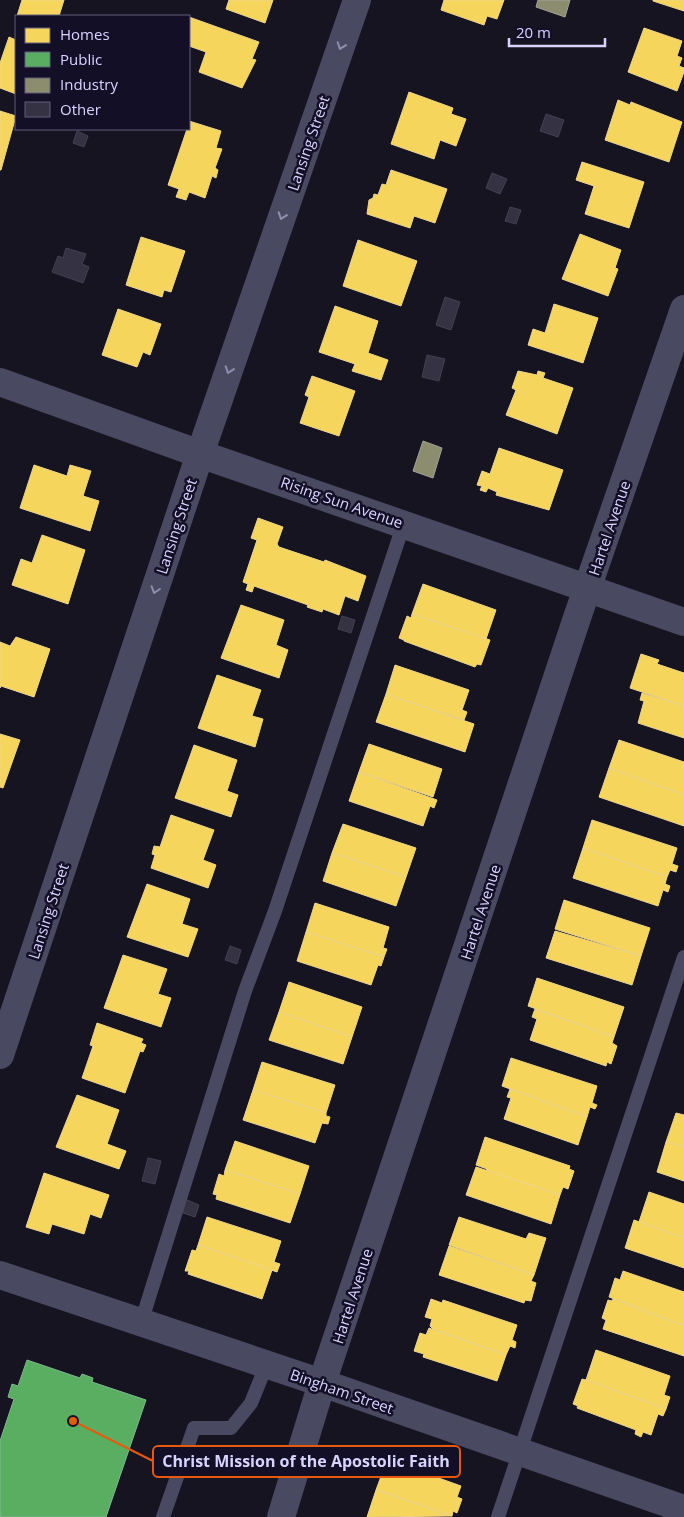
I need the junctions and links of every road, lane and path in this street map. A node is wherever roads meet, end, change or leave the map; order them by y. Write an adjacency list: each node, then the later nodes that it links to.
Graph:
1 (357, 0): 4 (street, Lansing Street, one-way to 4)
2 (684, 309): 6 (street, Hartel Avenue)
3 (0, 382): 4 (street, Rising Sun Avenue)
4 (200, 454): 5 (street, Rising Sun Avenue); 9 (street, Lansing Street, one-way to 9)
5 (404, 523): 6 (street, Rising Sun Avenue); 11 (lane)
6 (588, 589): 7 (street, Rising Sun Avenue); 13 (street, Hartel Avenue)
7 (684, 622)
8 (684, 957): 14 (lane)
9 (0, 1055)
10 (0, 1275): 11 (street, Bingham Street)
11 (141, 1323): 12 (street, Bingham Street)
12 (266, 1366): 13 (street, Bingham Street); 16 (lane)
13 (322, 1383): 14 (street, Bingham Street); 17 (street, Hartel Avenue)
14 (521, 1453): 15 (street, Bingham Street); 18 (lane)
15 (684, 1509)
16 (164, 1517)
17 (281, 1517)
18 (498, 1517)

